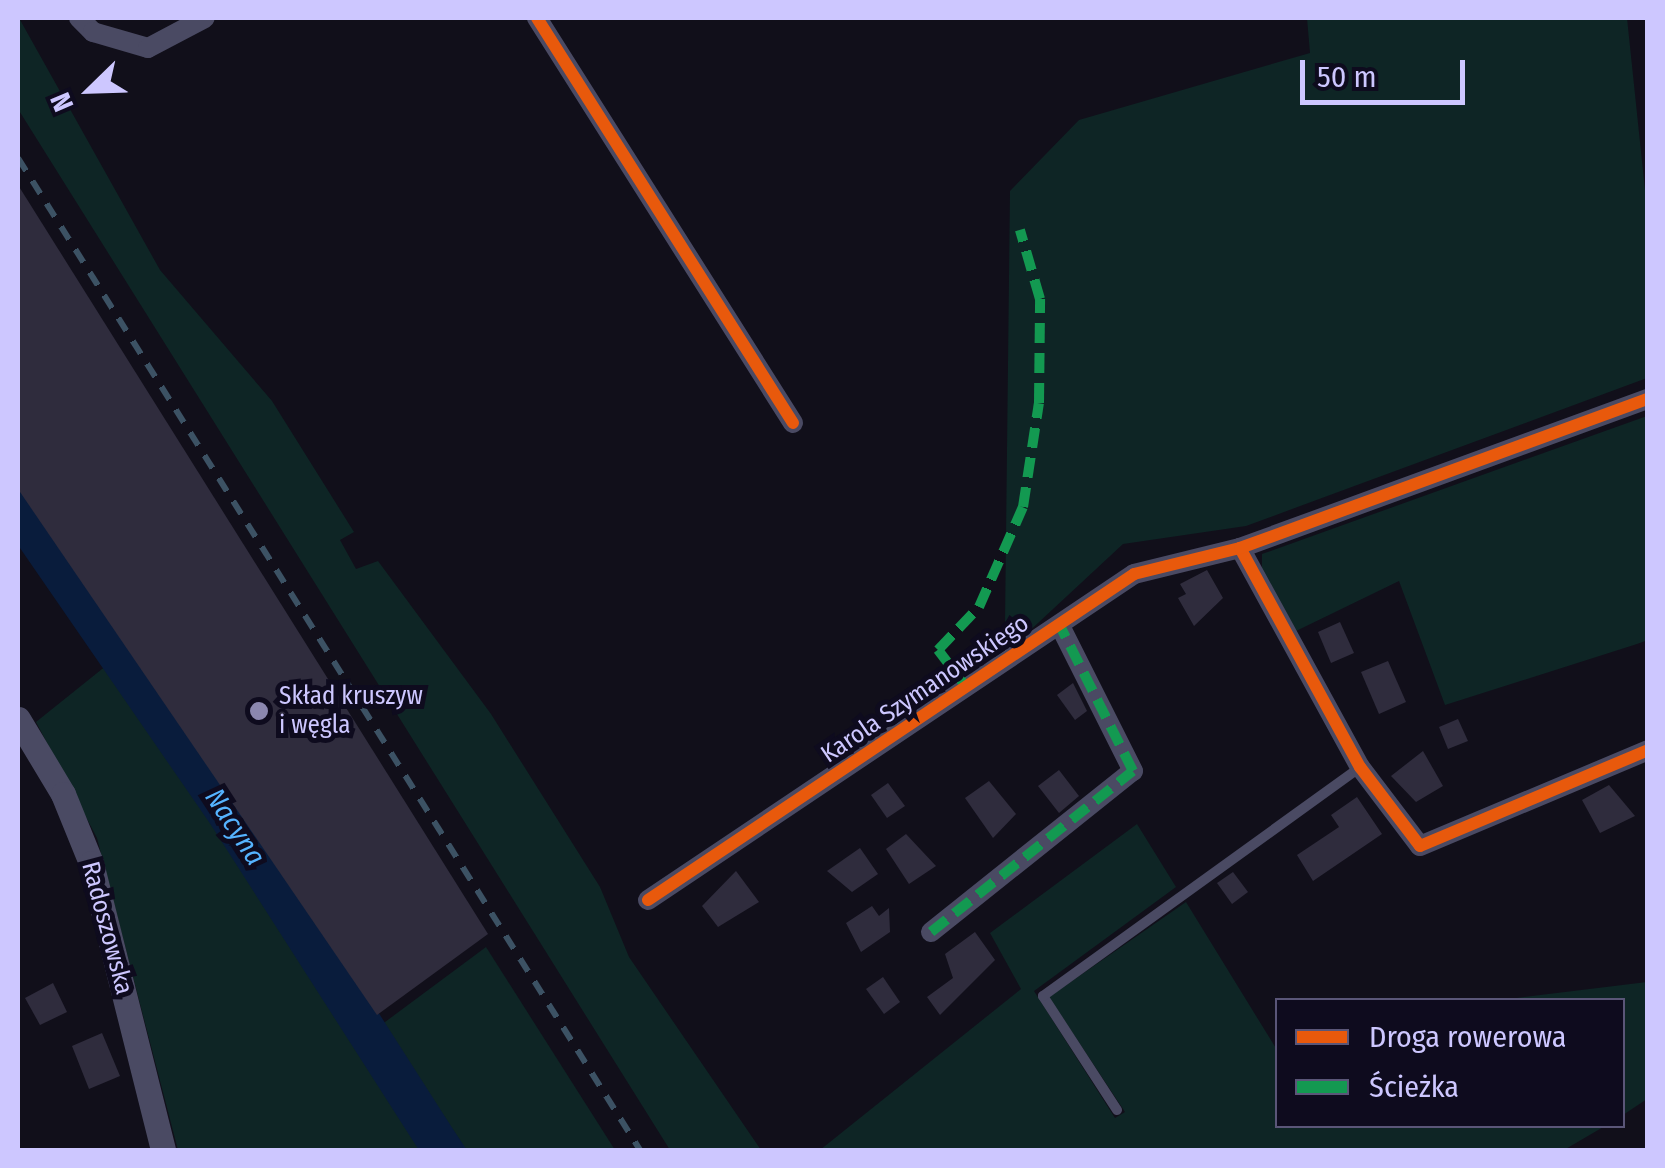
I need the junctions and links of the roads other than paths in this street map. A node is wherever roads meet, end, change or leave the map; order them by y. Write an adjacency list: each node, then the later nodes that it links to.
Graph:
1 (79, 18): 2 (street)
2 (206, 18)
3 (537, 18): 5 (street)
4 (1648, 399): 6 (street, Karola Szymanowskiego)
5 (793, 423)
6 (1240, 548): 7 (street, Karola Szymanowskiego); 10 (street)
7 (1060, 626): 11 (street, Karola Szymanowskiego); 12 (street, Karola Szymanowskiego)
8 (18, 719): 14 (street, Radoszowska)
9 (1648, 750): 10 (street)
10 (1360, 767): 13 (lane)
11 (648, 900)
12 (931, 932)
13 (1117, 1110)
14 (164, 1150)

